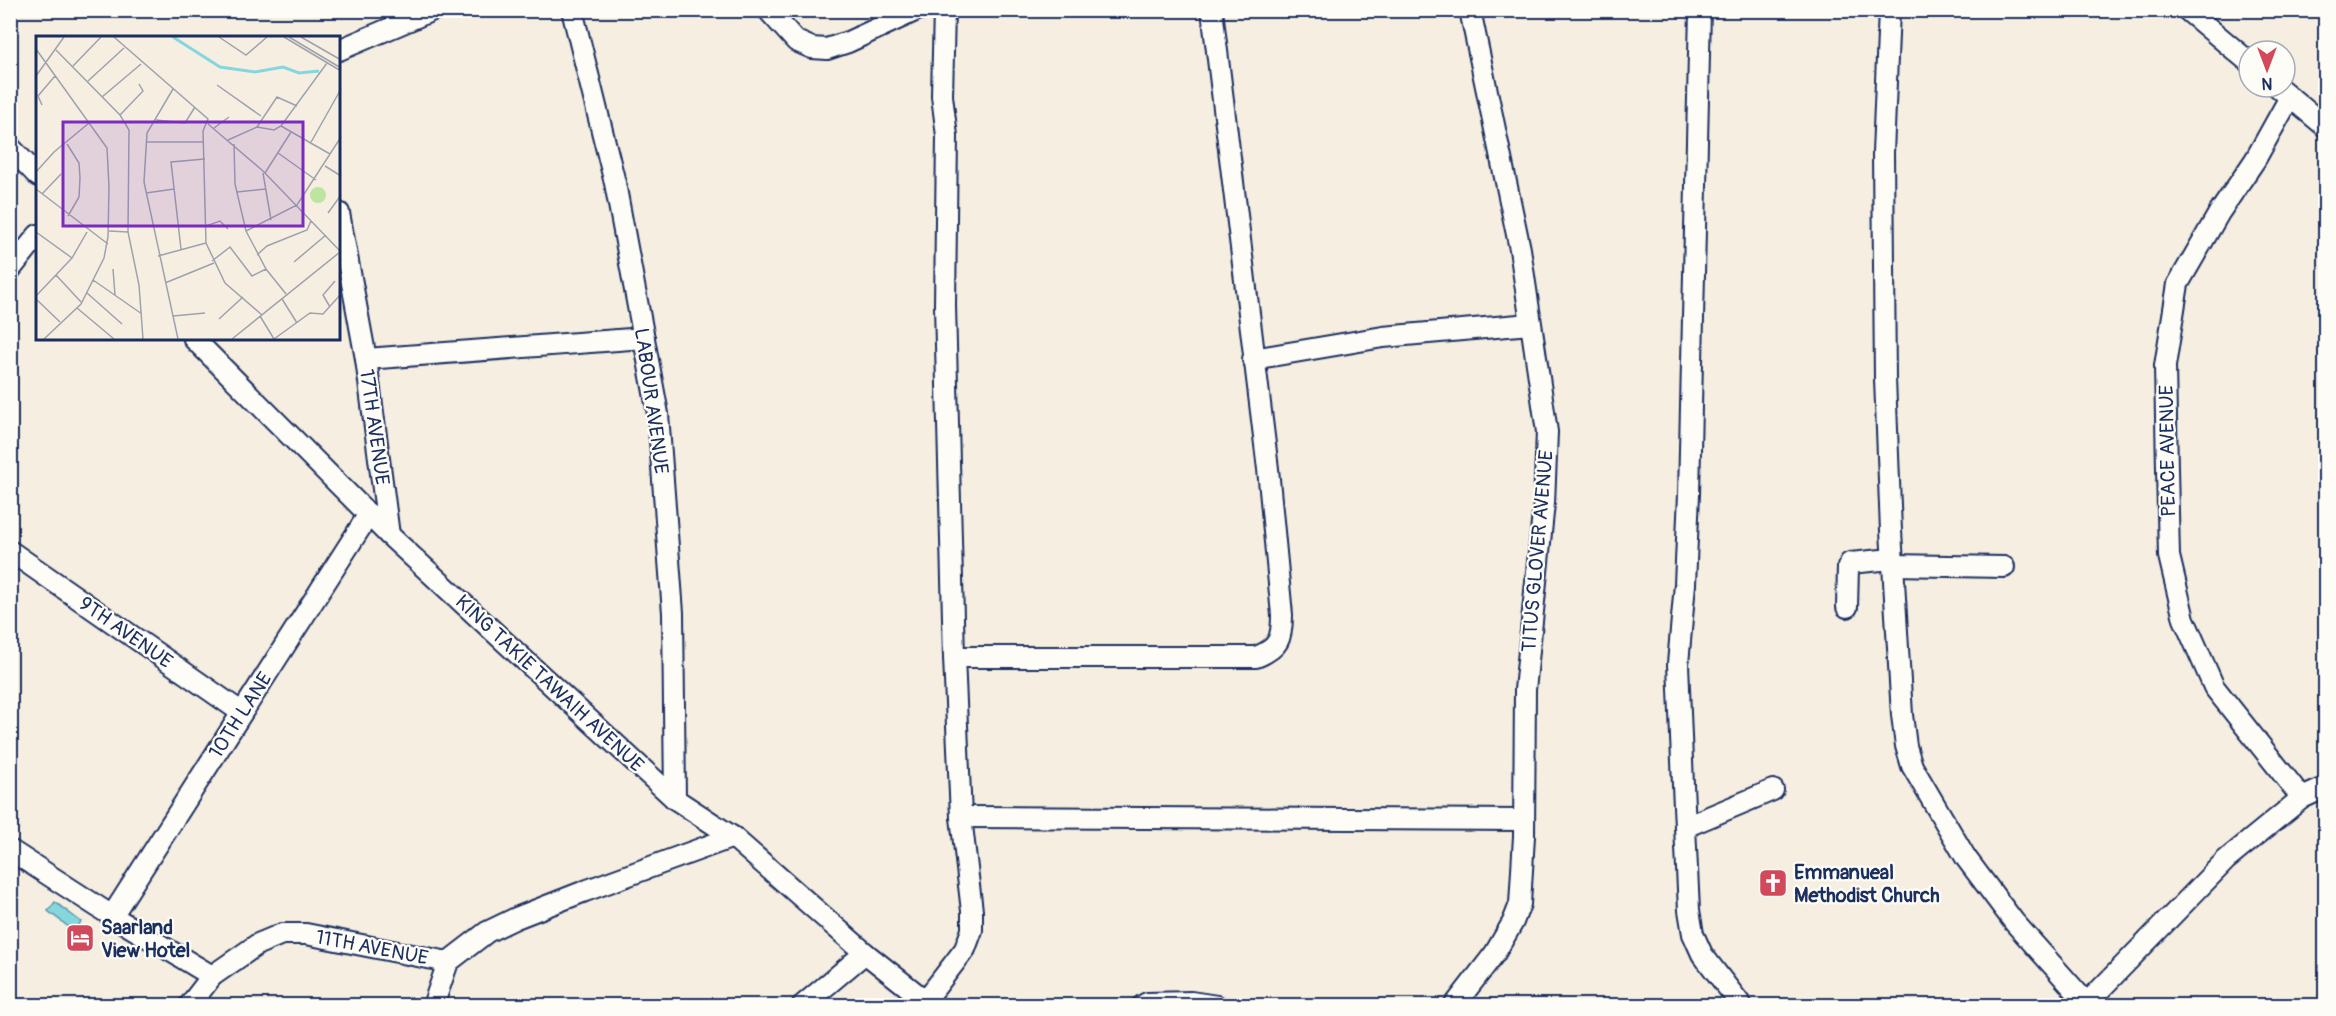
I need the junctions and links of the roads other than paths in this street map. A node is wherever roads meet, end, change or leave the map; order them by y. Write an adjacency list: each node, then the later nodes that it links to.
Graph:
1 (434, 10): 11 (street)
2 (572, 10): 22 (street, LABOUR AVENUE)
3 (768, 10): 4 (street)
4 (917, 10)
5 (944, 10): 32 (street)
6 (1212, 10): 25 (street)
7 (1470, 10): 21 (street, TITUS GLOVER AVENUE)
8 (1700, 10): 40 (street)
9 (1888, 10): 29 (street)
10 (2187, 10): 12 (street)
11 (340, 50)
12 (2237, 52)
13 (2281, 99): 36 (street, PEACE AVENUE)
14 (2292, 99): 15 (street)
15 (2325, 127)
16 (10, 147): 17 (street)
17 (36, 174)
18 (340, 218): 24 (street, 17TH AVENUE)
19 (36, 238): 20 (street)
20 (10, 270)
21 (1530, 324): 25 (street); 39 (street, TITUS GLOVER AVENUE)
22 (644, 338): 24 (street); 37 (street, LABOUR AVENUE)
23 (195, 340): 26 (street, KING TAKIE TAWAIH AVENUE)
24 (366, 359): 27 (street, 17TH AVENUE)
25 (1253, 359): 32 (street)
26 (369, 514): 27 (street, KING TAKIE TAWAIH AVENUE); 33 (street, 10TH LANE)
27 (389, 535): 37 (street, KING TAKIE TAWAIH AVENUE)
28 (10, 551): 33 (street, 9TH AVENUE)
29 (1893, 562): 30 (street); 31 (street); 48 (street)
30 (2004, 567)
31 (1847, 607)
32 (954, 657): 38 (street)
33 (241, 712): 43 (street, 10TH LANE)
34 (2325, 787): 36 (street)
35 (1773, 790): 40 (street)
36 (2302, 798): 48 (street)
37 (675, 799): 41 (street, KING TAKIE TAWAIH AVENUE)
38 (961, 817): 39 (street); 47 (street)
39 (1523, 820): 54 (street, TITUS GLOVER AVENUE)
40 (1685, 827): 55 (street)
41 (733, 837): 44 (street, KING TAKIE TAWAIH AVENUE); 45 (street, 11TH AVENUE)
42 (10, 850): 43 (street)
43 (112, 916): 46 (street)
44 (865, 953): 47 (street, KING TAKIE TAWAIH AVENUE); 51 (street)
45 (448, 962): 46 (street, 11TH AVENUE); 50 (street)
46 (212, 976): 49 (street, 11TH AVENUE)
47 (927, 1004)
48 (2088, 1004)
49 (189, 1005)
50 (433, 1005)
51 (802, 1005)
52 (1142, 1005): 53 (street)
53 (1217, 1005)
54 (1454, 1005)
55 (1742, 1005)

